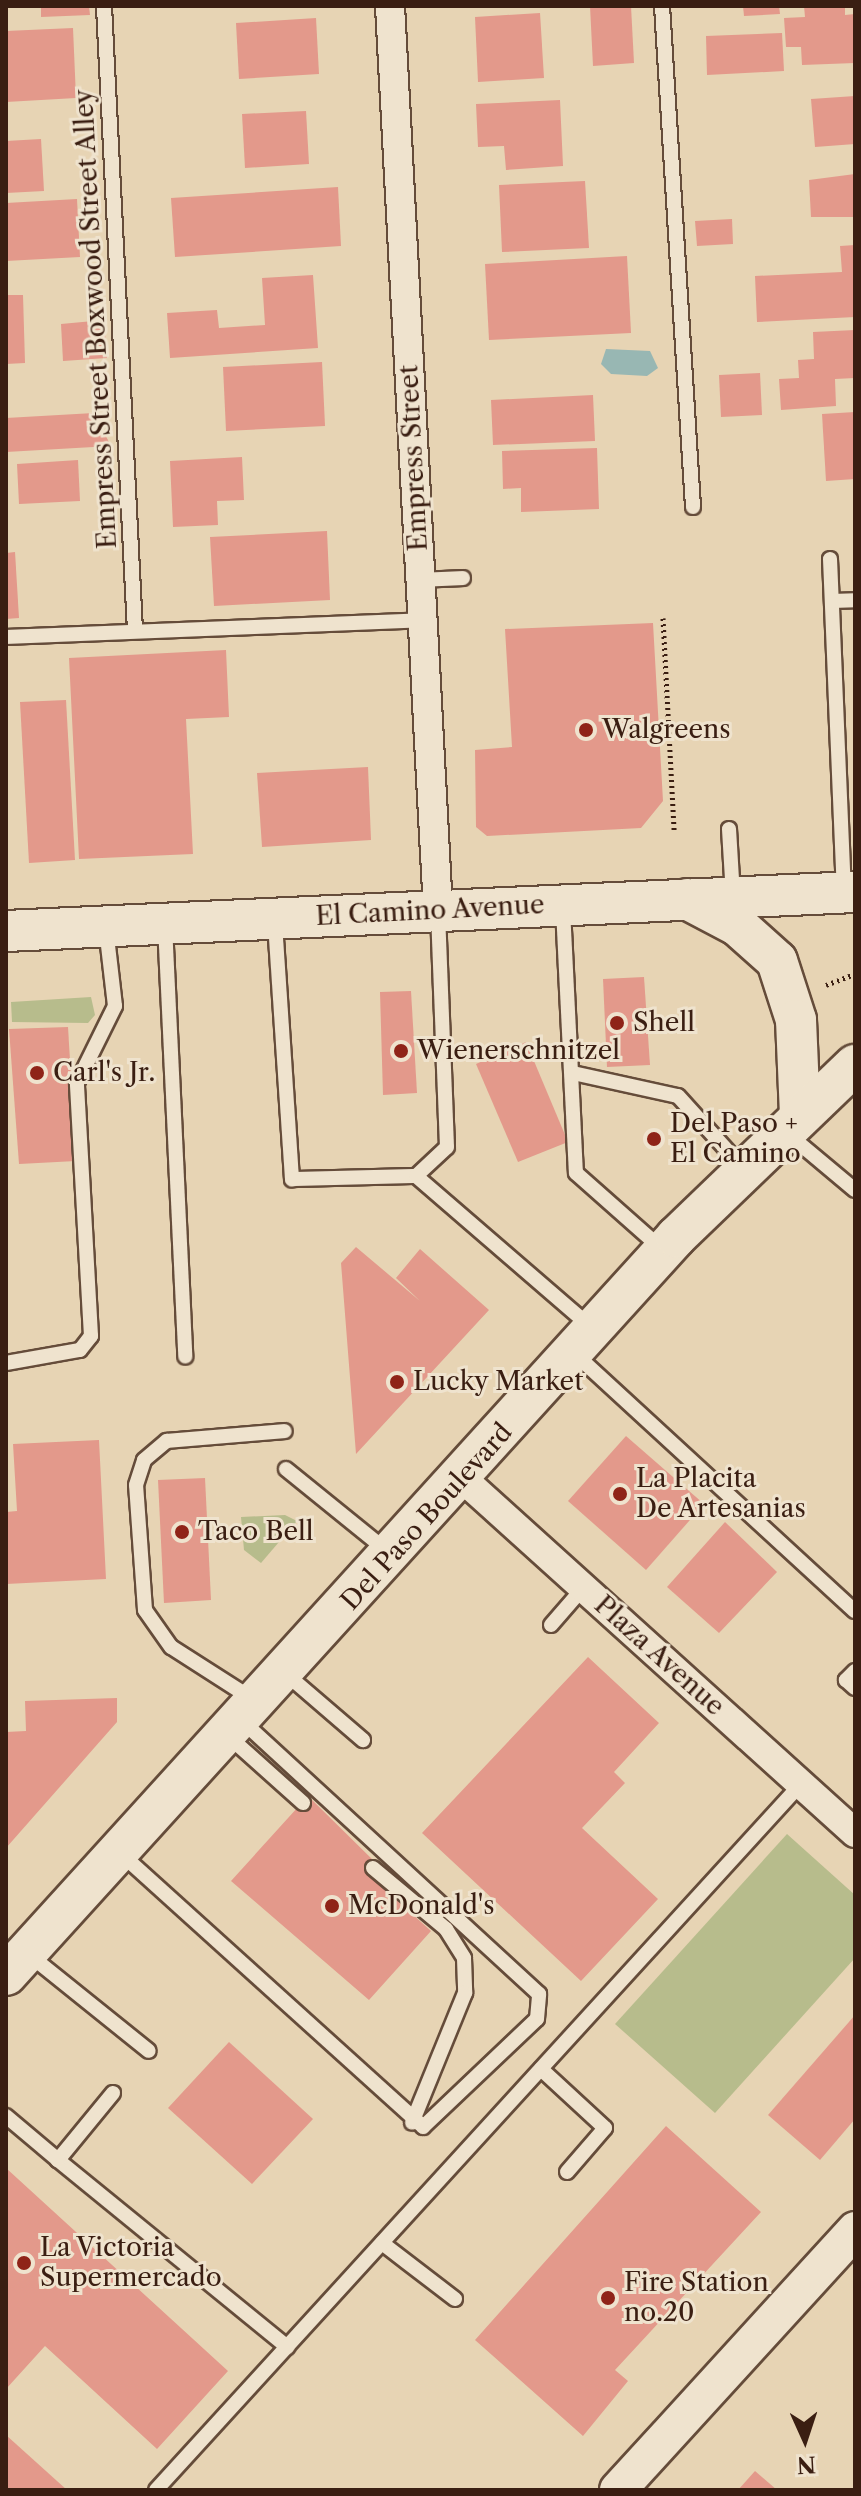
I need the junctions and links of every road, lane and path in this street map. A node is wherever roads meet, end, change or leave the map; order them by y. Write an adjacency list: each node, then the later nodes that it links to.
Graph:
1 (104, 6): 12 (lane, Empress Street Boxwood Street Alley)
2 (390, 6): 7 (street, Empress Street)
3 (662, 6): 4 (lane)
4 (693, 507)
5 (830, 559): 9 (lane)
6 (463, 578): 7 (lane)
7 (420, 580): 11 (street, Empress Street)
8 (855, 600): 9 (lane)
9 (832, 601): 16 (lane)
10 (663, 618): 15 (path)
11 (422, 620): 12 (lane); 20 (street, Empress Street)
12 (135, 630): 13 (lane)
13 (6, 637)
14 (729, 829): 17 (lane)
15 (674, 831)
16 (850, 892): 17 (main road, El Camino Avenue)
17 (733, 897): 18 (main road, El Camino Avenue)
18 (687, 899): 19 (main road, El Camino Avenue); 29 (main road)
19 (563, 905): 20 (main road, El Camino Avenue); 28 (lane)
20 (438, 910): 21 (main road, El Camino Avenue); 31 (lane)
21 (274, 919): 22 (main road, El Camino Avenue); 31 (lane)
22 (165, 924): 23 (main road, El Camino Avenue); 35 (lane)
23 (106, 927): 24 (main road, El Camino Avenue); 36 (lane)
24 (6, 931)
25 (855, 974): 26 (path)
26 (817, 989)
27 (855, 1065): 29 (main road, Del Paso Boulevard)
28 (573, 1073): 30 (lane); 33 (lane)
29 (792, 1122): 30 (main road, Del Paso Boulevard); 32 (lane)
30 (744, 1169): 33 (main road, Del Paso Boulevard)
31 (416, 1176): 34 (lane)
32 (855, 1190)
33 (664, 1250): 34 (main road, Del Paso Boulevard)
34 (584, 1341): 39 (main road, Del Paso Boulevard); 42 (lane)
35 (185, 1357)
36 (6, 1363)
37 (285, 1431): 45 (lane)
38 (286, 1469): 40 (lane)
39 (463, 1479): 40 (main road, Del Paso Boulevard); 41 (street, Plaza Avenue)
40 (393, 1555): 44 (main road, Del Paso Boulevard)
41 (583, 1588): 43 (lane); 47 (street, Plaza Avenue)
42 (855, 1611)
43 (551, 1625)
44 (284, 1673): 45 (main road, Del Paso Boulevard); 46 (lane)
45 (242, 1719): 48 (lane); 50 (main road, Del Paso Boulevard); 57 (lane)
46 (363, 1740)
47 (801, 1784): 49 (street, Plaza Avenue); 54 (lane)
48 (303, 1803)
49 (855, 1833)
50 (119, 1852): 52 (main road, Del Paso Boulevard); 57 (lane)
51 (373, 1868): 57 (lane)
52 (16, 1964): 53 (lane)
53 (149, 2051)
54 (541, 2069): 59 (lane); 61 (lane)
55 (113, 2093): 58 (lane)
56 (6, 2116): 58 (lane)
57 (412, 2123)
58 (58, 2160): 63 (lane)
59 (567, 2172)
60 (855, 2230): 65 (street)
61 (382, 2243): 62 (lane); 63 (lane)
62 (455, 2299)
63 (287, 2347): 64 (lane)
64 (156, 2490)
65 (618, 2490)

